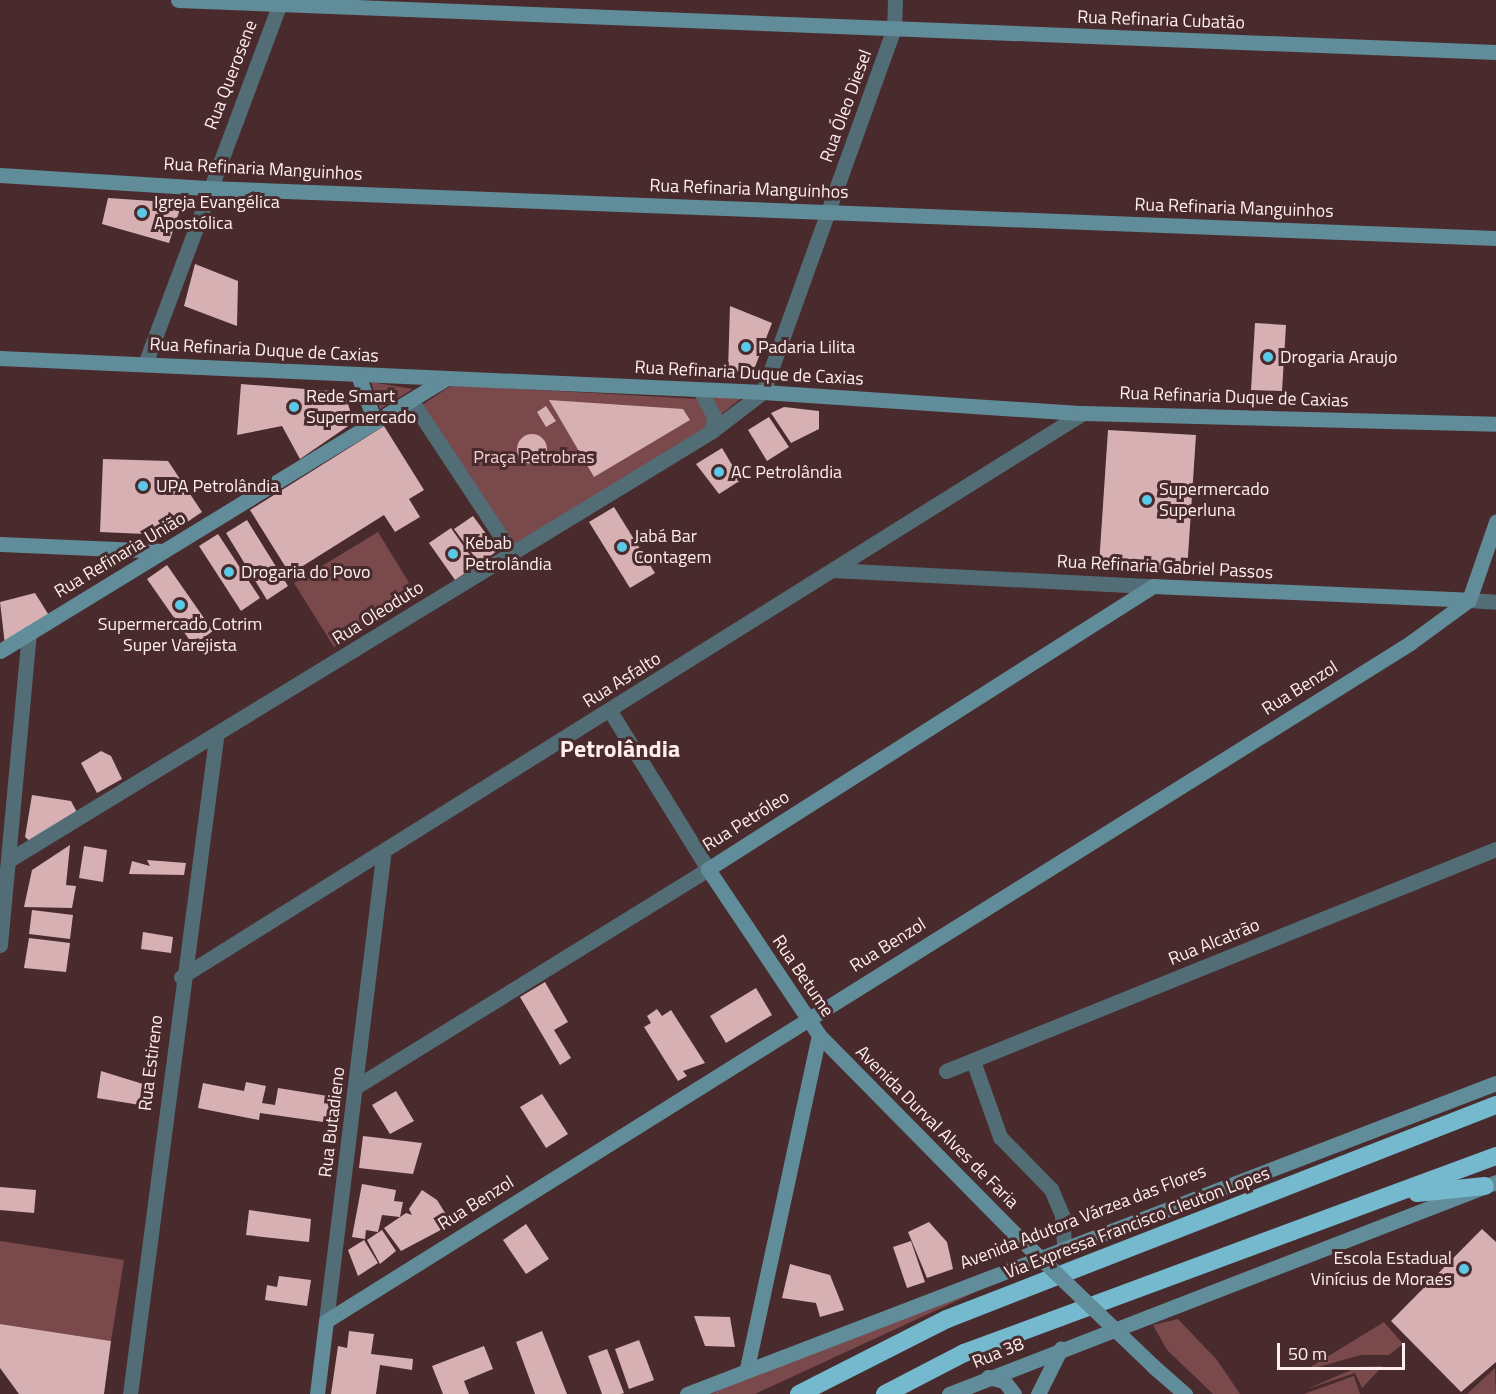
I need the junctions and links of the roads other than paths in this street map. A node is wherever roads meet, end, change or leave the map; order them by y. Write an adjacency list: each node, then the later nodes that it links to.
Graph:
1 (178, 0): 3 (street, Rua Refinaria Cubatão)
2 (895, 0): 4 (street, Rua Óleo Diesel)
3 (279, 5): 4 (street, Rua Refinaria Cubatão); 7 (street, Rua Querosene)
4 (894, 29): 5 (street, Rua Refinaria Cubatão); 8 (street, Rua Óleo Diesel)
5 (1496, 52)
6 (0, 175): 7 (street, Rua Refinaria Manguinhos)
7 (207, 188): 8 (street, Rua Refinaria Manguinhos); 11 (street, Rua Querosene)
8 (828, 211): 9 (street, Rua Refinaria Manguinhos); 15 (street, Rua Óleo Diesel)
9 (1496, 238)
10 (0, 358): 11 (street, Rua Refinaria Duque de Caxias)
11 (145, 364): 12 (street, Rua Refinaria Duque de Caxias)
12 (358, 375): 13 (street, Rua Refinaria Duque de Caxias); 18 (street)
13 (445, 380): 14 (street, Rua Refinaria Duque de Caxias); 16 (street, Rua Refinaria União)
14 (700, 390): 15 (street, Rua Refinaria Duque de Caxias); 20 (street)
15 (764, 392): 17 (street, Rua Refinaria Duque de Caxias); 20 (street, Rua Oleoduto)
16 (411, 400): 18 (street, Rua Refinaria União); 24 (street)
17 (1083, 413): 19 (street, Rua Refinaria Duque de Caxias); 25 (street, Rua Asfalto)
18 (375, 422): 23 (street, Rua Refinaria União)
19 (1496, 424)
20 (712, 431): 24 (street, Rua Oleoduto)
21 (1496, 522): 27 (street)
22 (0, 544): 23 (street)
23 (163, 551): 29 (street, Rua Refinaria União)
24 (512, 553): 32 (street, Rua Oleoduto)
25 (832, 570): 26 (street, Rua Refinaria Gabriel Passos); 31 (street, Rua Asfalto)
26 (1153, 586): 27 (street, Rua Refinaria Gabriel Passos); 36 (street, Rua Petróleo)
27 (1469, 600): 28 (street, Rua Refinaria Gabriel Passos); 39 (street, Rua Benzol)
28 (1496, 602)
29 (29, 633): 30 (street, Rua Refinaria União); 35 (street)
30 (0, 651)
31 (610, 711): 34 (street, Rua Asfalto); 36 (street, Rua Betume)
32 (216, 738): 35 (street, Rua Oleoduto); 38 (street, Rua Estireno)
33 (1496, 849): 41 (street, Rua Alcatrão)
34 (383, 855): 38 (street, Rua Asfalto); 44 (street, Rua Butadieno)
35 (9, 860): 37 (street)
36 (708, 869): 39 (street, Rua Betume); 44 (street, Rua Petróleo)
37 (0, 945)
38 (181, 977): 54 (street, Rua Estireno)
39 (807, 1018): 40 (street, Rua Betume); 50 (street, Rua Benzol)
40 (819, 1035): 52 (street, Rua Betume); 62 (street, Avenida Durval Alves de Faria, bridge)
41 (973, 1061): 42 (street, Rua Alcatrão); 49 (street)
42 (946, 1071)
43 (1496, 1083): 49 (street, Avenida Adutora Várzea das Flores)
44 (357, 1086): 50 (street, Rua Butadieno)
45 (1496, 1106): 57 (highway, Via Expressa Francisco Cleuton Lopes)
46 (1496, 1156): 48 (highway)
47 (1491, 1184): 48 (highway); 51 (street)
48 (1391, 1196): 58 (highway)
49 (1064, 1245): 52 (street, Avenida Adutora Várzea das Flores)
50 (326, 1321): 55 (street, Rua Butadieno)
51 (1061, 1348): 53 (street, Rua 38); 61 (street)
52 (747, 1368): 56 (street, Avenida Adutora Várzea das Flores)
53 (988, 1377): 59 (street, Rua 38); 60 (street)
54 (130, 1394)
55 (317, 1394)
56 (687, 1394)
57 (799, 1394)
58 (885, 1394)
59 (949, 1394)
60 (1014, 1394)
61 (1038, 1394)
62 (1185, 1394)

